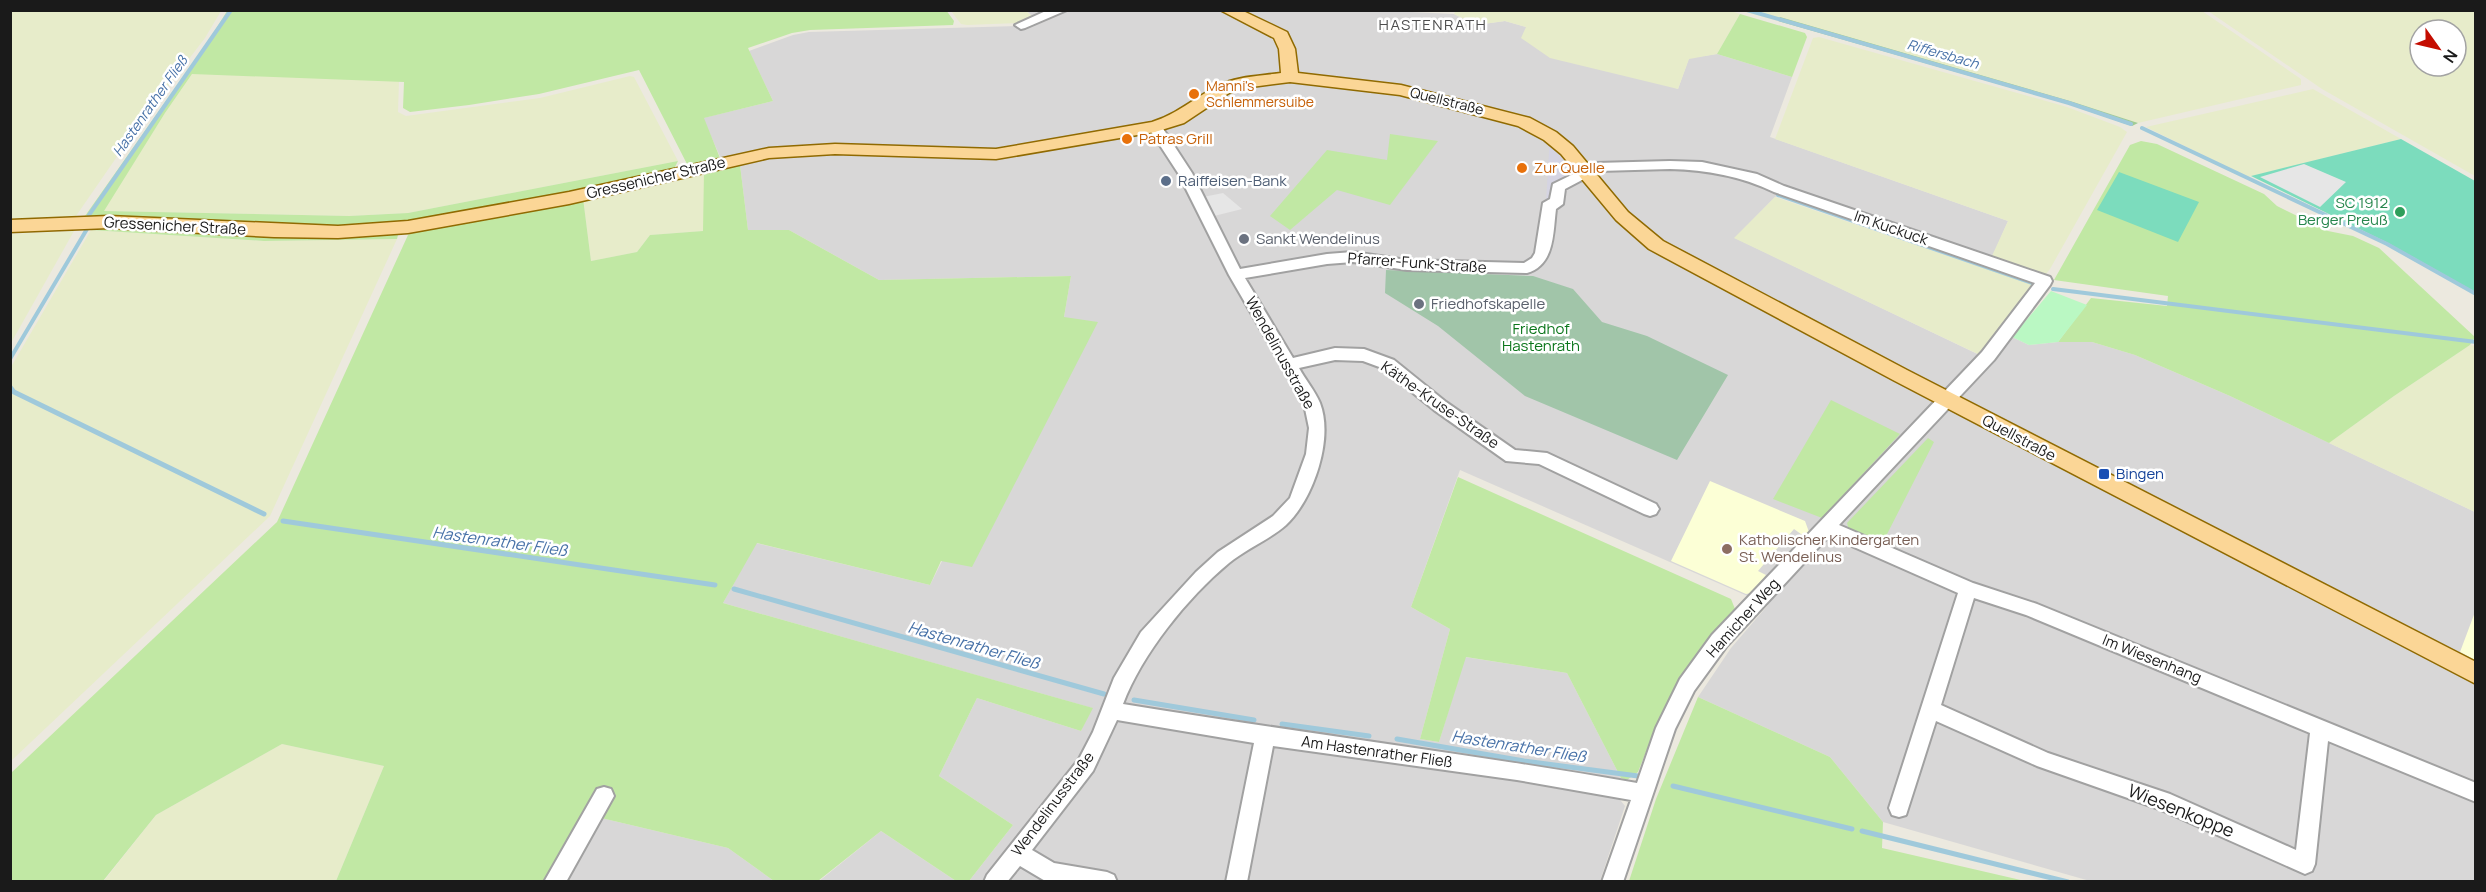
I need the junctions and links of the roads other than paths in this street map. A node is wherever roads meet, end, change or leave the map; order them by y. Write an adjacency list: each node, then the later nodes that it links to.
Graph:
1 (1061, 10): 3 (street)
2 (1227, 10): 4 (main road)
3 (1021, 25)
4 (1290, 76): 5 (main road, Gressenicher Straße); 6 (main road, Quellstraße)
5 (1155, 127): 7 (main road, Gressenicher Straße); 8 (street, Wendelinusstraße)
6 (1585, 172): 8 (street, Pfarrer-Funk-Straße); 10 (main road, Quellstraße); 10 (street, Im Kuckuck)
7 (10, 226)
8 (1236, 275): 9 (street, Wendelinusstraße)
9 (1290, 364): 11 (street, Käthe-Kruse-Straße); 16 (street, Wendelinusstraße)
10 (1947, 400): 12 (street, Hamicher Weg); 14 (main road, Quellstraße)
11 (1650, 509)
12 (1826, 527): 13 (street, Im Wiesenhang); 19 (street, Hamicher Weg)
13 (1968, 589): 15 (street); 17 (street, Im Wiesenhang)
14 (2475, 674)
15 (1931, 710): 17 (street, Wiesenkoppe); 22 (street)
16 (1112, 711): 18 (street, Am Hastenrather Fließ); 23 (street, Wendelinusstraße)
17 (2320, 728): 20 (street, Im Wiesenhang)
18 (1264, 736): 19 (street, Am Hastenrather Fließ); 27 (street)
19 (1641, 793): 28 (street, Hamicher Weg)
20 (2475, 794)
21 (604, 796): 24 (street)
22 (1899, 808)
23 (1017, 853): 25 (street, Wendelinusstraße); 26 (street)
24 (554, 882)
25 (994, 882)
26 (1107, 882)
27 (1236, 882)
28 (1612, 882)

